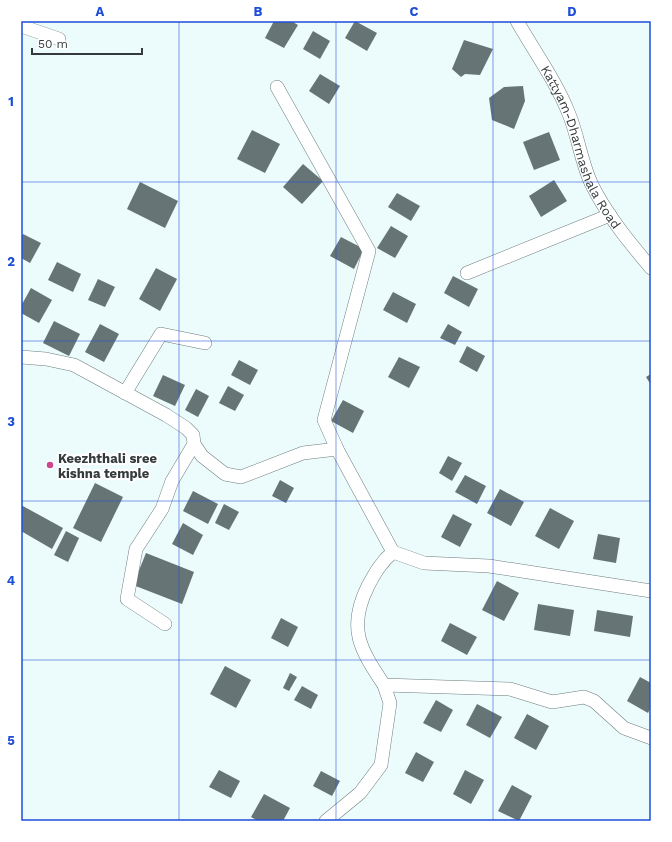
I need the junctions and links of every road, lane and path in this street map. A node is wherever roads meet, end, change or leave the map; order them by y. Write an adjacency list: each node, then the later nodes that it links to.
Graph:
1 (517, 21): 5 (street, Kattyam-Dharmashala Road)
2 (21, 26): 3 (street)
3 (59, 39)
4 (277, 87): 12 (street)
5 (610, 215): 6 (street, Kattyam-Dharmashala Road); 7 (street)
6 (651, 268)
7 (466, 273)
8 (205, 343): 10 (street)
9 (21, 357): 10 (street)
10 (126, 393): 11 (street)
11 (194, 444): 12 (street); 15 (street)
12 (337, 449): 13 (street)
13 (393, 552): 14 (street); 16 (street)
14 (651, 591)
15 (165, 624)
16 (384, 685): 17 (street); 18 (street)
17 (651, 738)
18 (326, 821)

